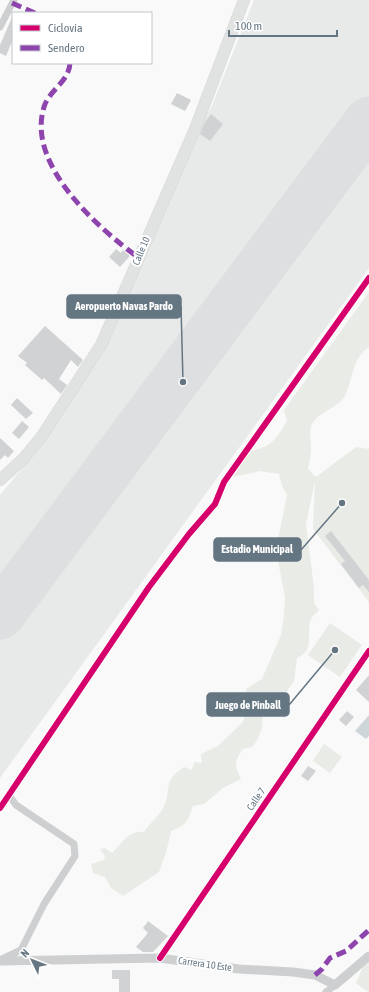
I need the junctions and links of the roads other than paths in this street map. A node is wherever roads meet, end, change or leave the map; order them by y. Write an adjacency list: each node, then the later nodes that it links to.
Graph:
1 (14, 0): 3 (street)
2 (244, 0): 5 (main road, Calle 10)
3 (0, 27)
4 (369, 278): 7 (street)
5 (0, 480)
6 (369, 651): 10 (street, Calle 7)
7 (10, 795): 8 (street); 11 (street)
8 (0, 808)
9 (369, 956): 12 (street)
10 (160, 958): 11 (street, Carrera 10 Este); 12 (street, Carrera 10 Este)
11 (0, 961)
12 (335, 985): 13 (street)
13 (326, 992)

